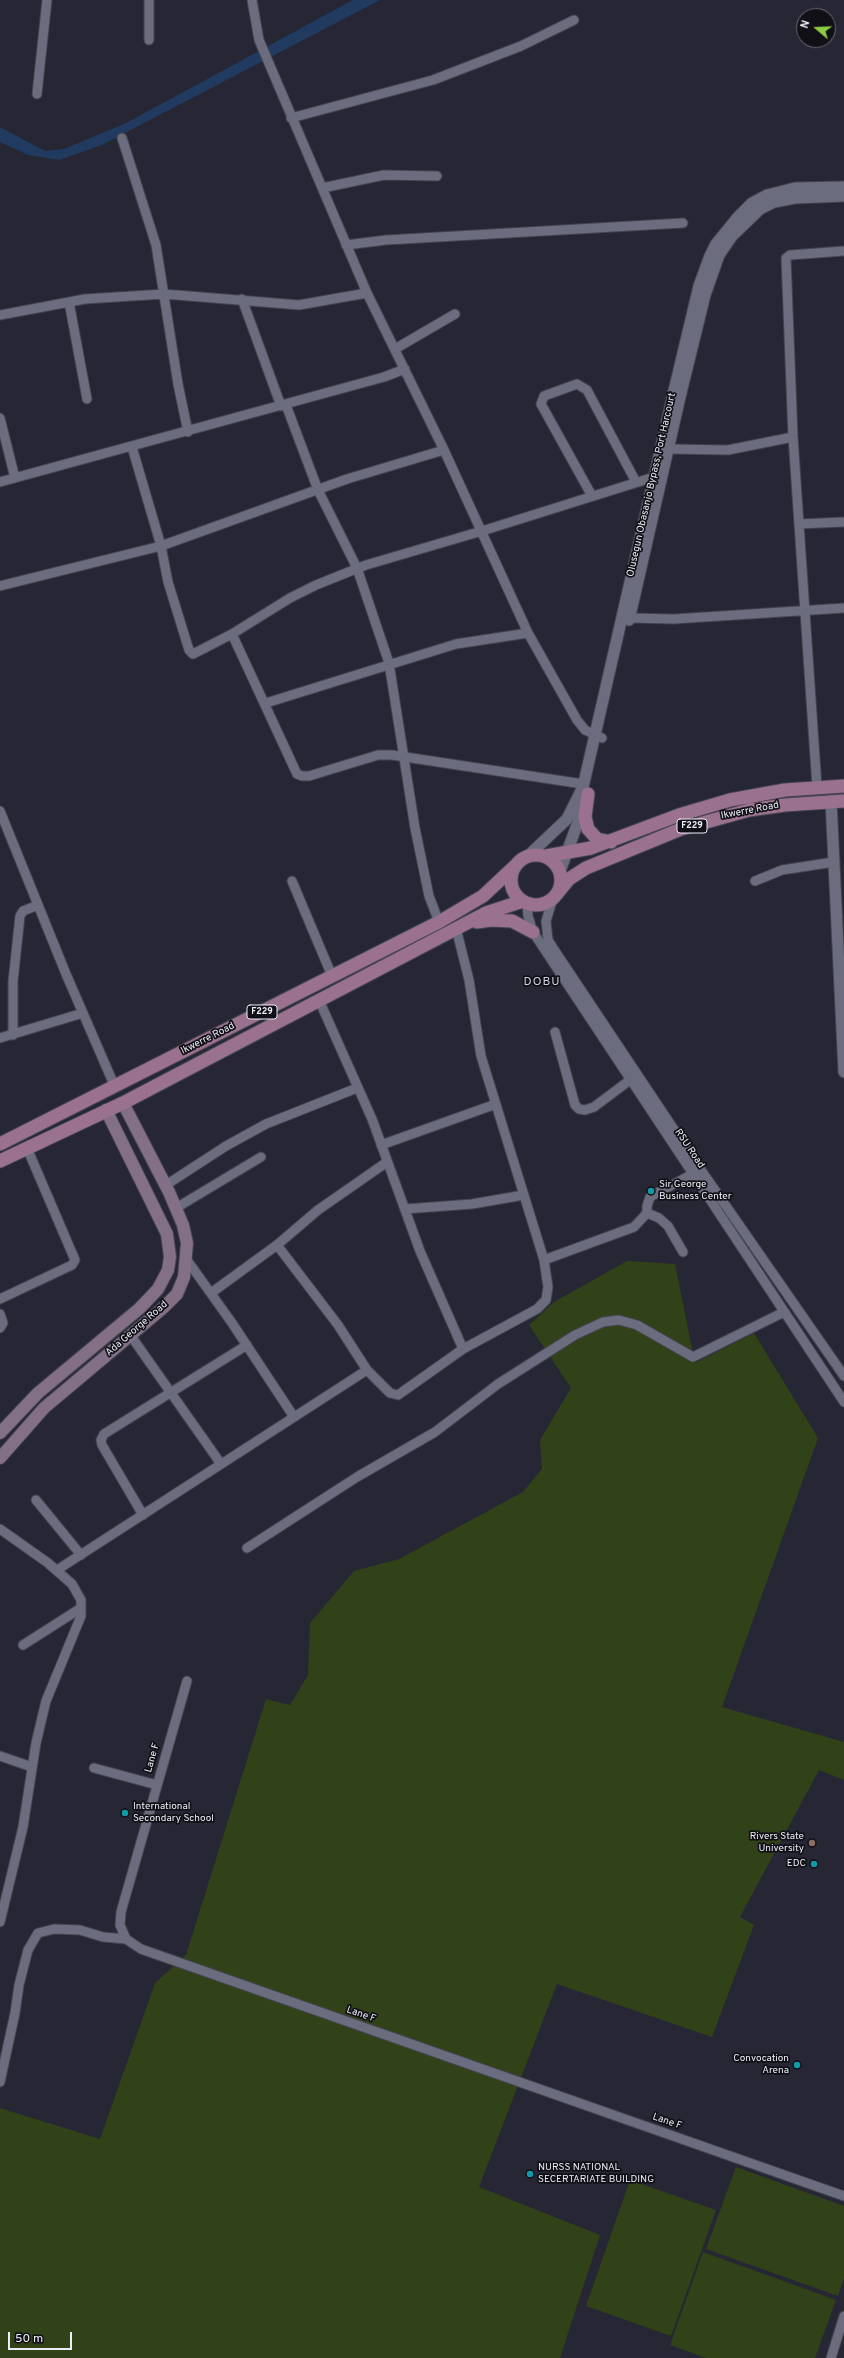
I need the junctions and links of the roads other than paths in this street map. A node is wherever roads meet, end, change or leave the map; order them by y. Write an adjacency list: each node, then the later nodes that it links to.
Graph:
1 (47, 0): 6 (street)
2 (149, 0): 5 (street)
3 (252, 0): 7 (street)
4 (574, 20): 7 (street)
5 (149, 40)
6 (37, 94)
7 (291, 118): 11 (street)
8 (122, 138): 17 (street)
9 (437, 176): 11 (street)
10 (844, 187): 32 (street, Olusegun Obasanjo Bypass, Port Harcourt)
11 (322, 188): 14 (street)
12 (844, 196): 30 (street, Olusegun Obasanjo Bypass, Port Harcourt)
13 (683, 223): 14 (street)
14 (346, 245): 16 (street)
15 (844, 251): 28 (street)
16 (366, 293): 18 (street); 22 (street)
17 (164, 294): 18 (street); 19 (street); 27 (street)
18 (242, 299): 25 (street)
19 (69, 302): 21 (street); 24 (street)
20 (455, 314): 22 (street)
21 (0, 315)
22 (395, 349): 23 (street)
23 (405, 369): 25 (street); 31 (street)
24 (87, 399)
25 (283, 406): 27 (street); 36 (street)
26 (0, 418): 33 (street)
27 (188, 432): 29 (street)
28 (793, 437): 30 (street); 39 (street)
29 (132, 447): 33 (street); 41 (street)
30 (668, 449): 46 (street, Olusegun Obasanjo Bypass, Port Harcourt)
31 (444, 450): 36 (street); 40 (street)
32 (654, 477): 35 (street); 51 (street, Olusegun Obasanjo Bypass, Port Harcourt)
33 (15, 478): 34 (street)
34 (0, 482)
35 (636, 482): 37 (street); 37 (street)
36 (318, 490): 41 (street); 42 (street)
37 (592, 496): 40 (street)
38 (844, 522): 39 (street)
39 (799, 524): 45 (street)
40 (482, 531): 42 (street); 47 (street)
41 (161, 546): 43 (street); 48 (street)
42 (357, 568): 48 (street); 49 (street)
43 (0, 586)
44 (844, 608): 45 (street)
45 (804, 610): 46 (street); 54 (street)
46 (630, 618): 51 (street, Olusegun Obasanjo Bypass, Port Harcourt)
47 (528, 633): 49 (street); 51 (street)
48 (232, 634): 50 (street)
49 (389, 663): 50 (street); 52 (street)
50 (266, 703): 52 (street)
51 (599, 736): 55 (street, Olusegun Obasanjo Bypass, Port Harcourt)
52 (404, 756): 55 (street); 72 (street)
53 (844, 786): 54 (main road, Ikwerre Road / F229)
54 (817, 787): 60 (main road, Ikwerre Road / F229)
55 (586, 789): 60 (main road); 61 (street, Olusegun Obasanjo Bypass, Port Harcourt); 62 (street, Olusegun Obasanjo Bypass, Port Harcourt)
56 (831, 801): 57 (main road, Ikwerre Road / F229); 64 (street); 69 (main road, Ikwerre Road / F229)
57 (844, 801)
58 (0, 811): 59 (street)
59 (3, 827): 71 (street)
60 (611, 842): 61 (main road, Ikwerre Road / F229)
61 (565, 854): 63 (main road, Ikwerre Road / F229); 66 (street, Olusegun Obasanjo Bypass, Port Harcourt)
62 (528, 856): 63 (main road, F229); 65 (main road, F229)
63 (546, 856): 66 (main road)
64 (834, 862): 68 (street); 81 (street)
65 (515, 866): 70 (main road); 72 (main road, Ikwerre Road / F229)
66 (560, 871): 69 (main road)
67 (292, 880): 75 (street)
68 (755, 881)
69 (555, 896): 70 (main road, F229); 94 (street, RSU Road)
70 (525, 902): 73 (main road, Ikwerre Road / F229); 74 (street, RSU Road)
71 (38, 905): 77 (street); 79 (street)
72 (439, 922): 75 (main road, Ikwerre Road / F229)
73 (460, 926): 74 (main road); 76 (main road, Ikwerre Road / F229); 86 (street)
74 (533, 932): 82 (street, RSU Road)
75 (332, 976): 83 (main road, Ikwerre Road / F229)
76 (319, 1000): 84 (street); 85 (main road, Ikwerre Road / F229)
77 (83, 1013): 79 (street); 83 (street)
78 (555, 1032): 82 (street)
79 (12, 1035): 80 (street)
80 (0, 1038)
81 (844, 1072)
82 (630, 1080): 94 (street, RSU Road)
83 (115, 1087): 88 (main road, Ikwerre Road / F229)
84 (357, 1088): 89 (street); 95 (street)
85 (123, 1102): 87 (main road, Ikwerre Road / F229); 95 (main road, Ada George Road)
86 (496, 1104): 89 (street); 96 (street)
87 (106, 1110): 90 (main road, Ikwerre Road / F229); 117 (main road, Ada George Road)
88 (0, 1144)
89 (382, 1145): 93 (street)
90 (27, 1148): 92 (main road, Ikwerre Road / F229); 105 (street)
91 (261, 1157): 97 (street)
92 (0, 1161)
93 (387, 1162): 98 (street); 100 (street)
94 (697, 1172): 99 (street); 106 (street, RSU Road); 113 (street, RSU Road)
95 (166, 1185): 97 (main road, Ada George Road)
96 (524, 1195): 98 (street); 103 (street)
97 (176, 1208): 102 (main road, Ada George Road)
98 (405, 1209): 111 (street)
99 (648, 1213): 101 (street); 103 (street)
100 (276, 1245): 104 (street); 112 (street)
101 (682, 1252)
102 (188, 1260): 104 (street); 109 (main road, Ada George Road)
103 (544, 1260): 111 (street)
104 (211, 1293): 110 (street)
105 (0, 1299)
106 (784, 1312): 115 (street, RSU Road); 123 (street)
107 (0, 1314): 108 (street)
108 (0, 1328)
109 (132, 1336): 114 (street); 118 (main road, Ada George Road)
110 (246, 1345): 114 (street); 116 (street)
111 (463, 1349): 112 (street)
112 (367, 1370): 116 (street)
113 (844, 1376)
114 (171, 1393): 119 (street); 121 (street)
115 (844, 1402)
116 (294, 1417): 119 (street)
117 (0, 1433)
118 (0, 1458)
119 (221, 1464): 121 (street)
120 (36, 1500): 124 (street)
121 (143, 1515): 124 (street)
122 (0, 1529): 125 (street)
123 (248, 1548)
124 (81, 1555): 125 (street)
125 (57, 1570): 126 (street)
126 (81, 1608): 127 (street); 130 (street)
127 (23, 1645)
128 (187, 1681): 132 (street, Lane F)
129 (0, 1756): 130 (street)
130 (32, 1767): 133 (street)
131 (94, 1768): 132 (street)
132 (157, 1785): 135 (street, Lane F)
133 (3, 1901): 134 (street)
134 (0, 1922)
135 (126, 1939): 136 (street); 137 (street, Lane F)
136 (0, 2082)
137 (844, 2196)
138 (844, 2316): 139 (street)
139 (831, 2358)

